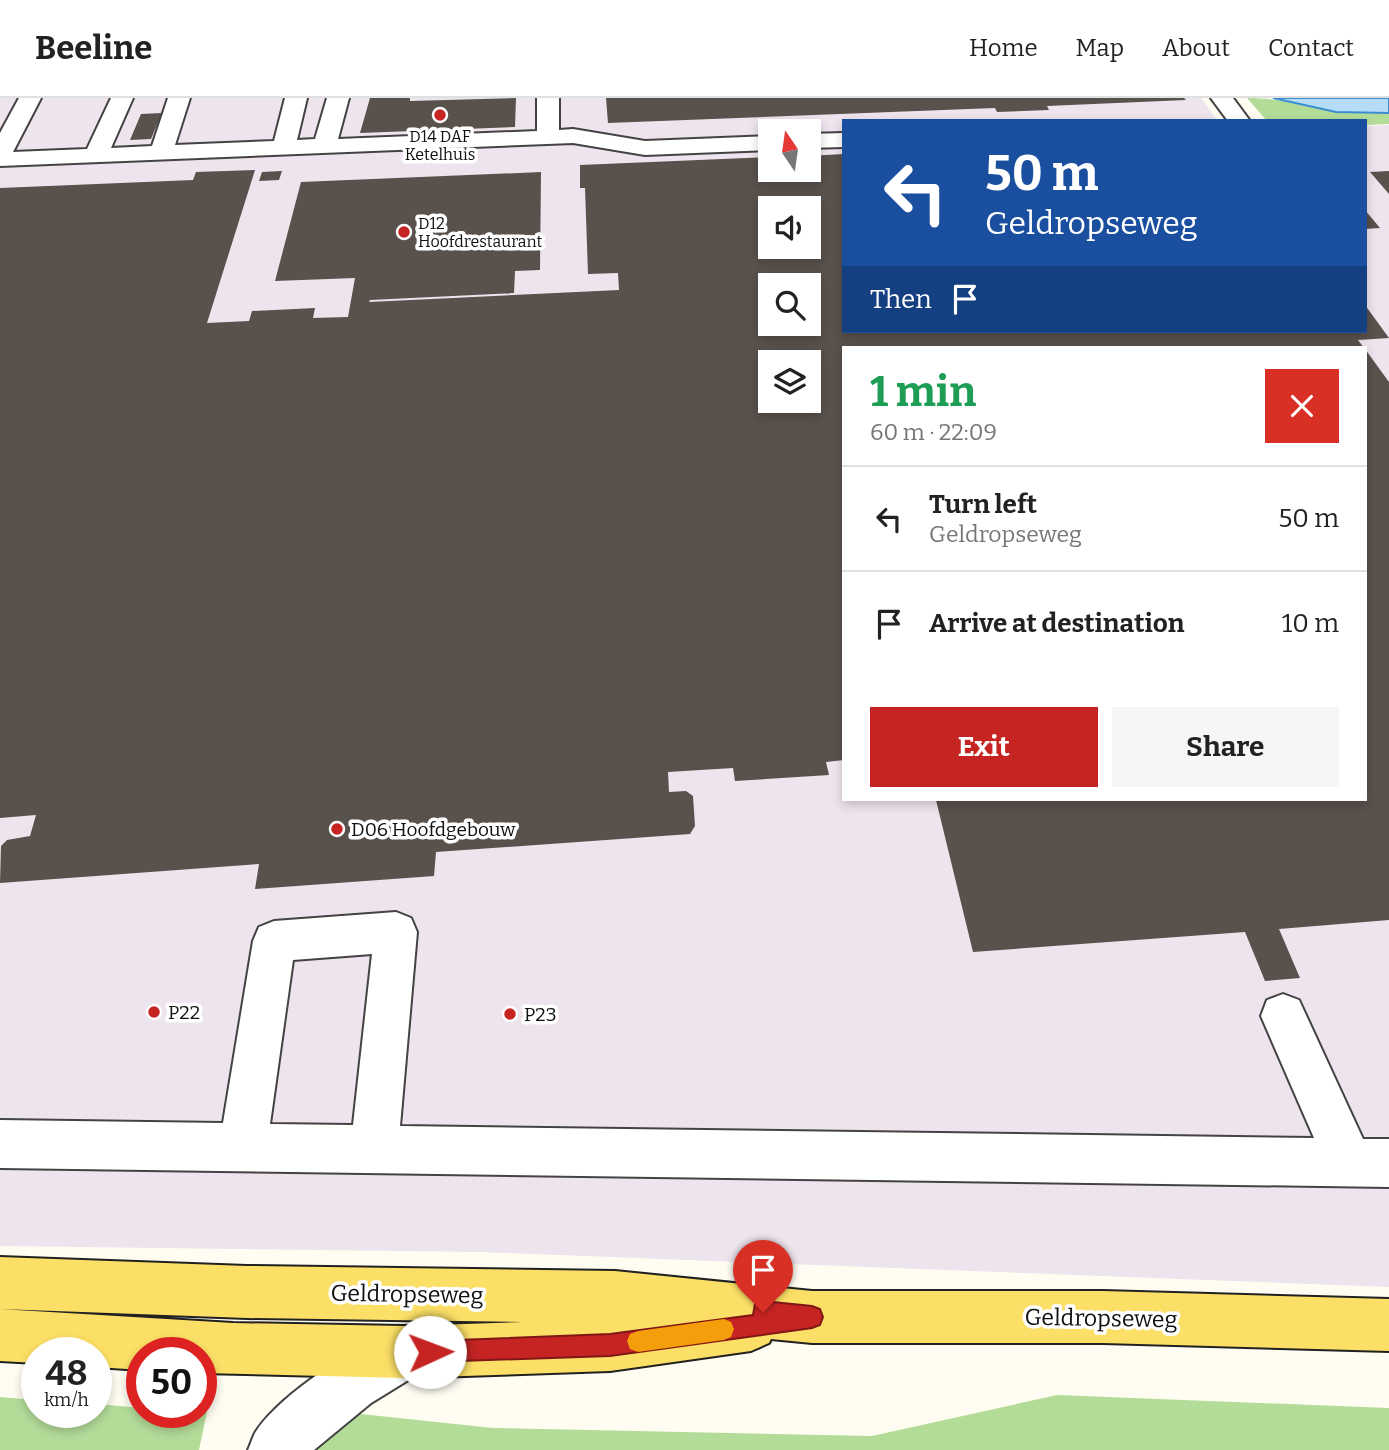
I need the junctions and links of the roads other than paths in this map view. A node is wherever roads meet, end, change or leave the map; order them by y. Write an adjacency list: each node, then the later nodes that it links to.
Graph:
1 (30, 98): 17 (street)
2 (122, 98): 16 (street)
3 (179, 98): 15 (street)
4 (296, 98): 14 (street)
5 (338, 98): 13 (street)
6 (548, 98): 9 (street)
7 (1222, 98): 8 (street)
8 (1238, 119)
9 (548, 137): 12 (street); 13 (street)
10 (842, 139): 11 (street)
11 (821, 140)
12 (758, 143)
13 (326, 146): 14 (street)
14 (284, 148): 15 (street)
15 (161, 152): 16 (street)
16 (96, 155): 17 (street)
17 (0, 157)
18 (1283, 1016): 22 (street)
19 (0, 1144): 20 (street)
20 (243, 1147): 21 (street); 21 (street)
21 (374, 1149): 22 (street)
22 (1369, 1163)
23 (0, 1283): 24 (main road, Geldropseweg)
24 (812, 1317): 25 (main road, Geldropseweg); 27 (main road, Geldropseweg)
25 (1389, 1325)
26 (0, 1335): 27 (main road, Geldropseweg)
27 (404, 1352): 28 (street)
28 (276, 1450)

